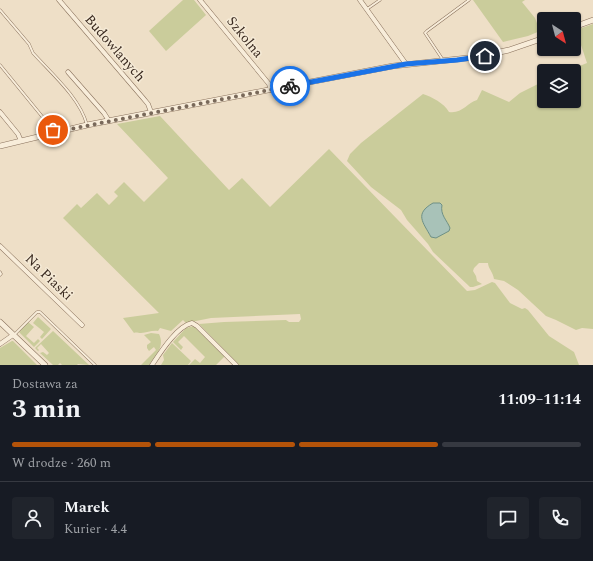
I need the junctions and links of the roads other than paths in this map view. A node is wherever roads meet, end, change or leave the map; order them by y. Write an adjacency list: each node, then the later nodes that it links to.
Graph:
1 (59, 0): 17 (street, Budowlanych)
2 (200, 0): 15 (street, Szkolna)
3 (360, 0): 6 (street)
4 (380, 0): 6 (lane)
5 (469, 0): 11 (lane)
6 (367, 9): 12 (street)
7 (0, 10): 19 (lane)
8 (593, 20): 9 (street)
9 (581, 24)
10 (537, 40): 11 (street)
11 (444, 61): 12 (street)
12 (406, 64): 15 (street)
13 (0, 65): 20 (lane)
14 (68, 72): 18 (street)
15 (271, 90): 17 (street)
16 (0, 112): 21 (street)
17 (152, 112): 18 (street)
18 (109, 121): 19 (street)
19 (87, 125): 20 (street)
20 (55, 132): 21 (street)
21 (21, 140): 22 (street)
22 (0, 146)
23 (0, 246): 25 (street, Na Piaski)
24 (0, 322): 26 (street)
25 (82, 325)
26 (13, 335): 27 (street); 28 (street); 29 (lane)
27 (0, 344)
28 (45, 365)
29 (96, 365)
30 (152, 365): 31 (street)
31 (236, 365)

